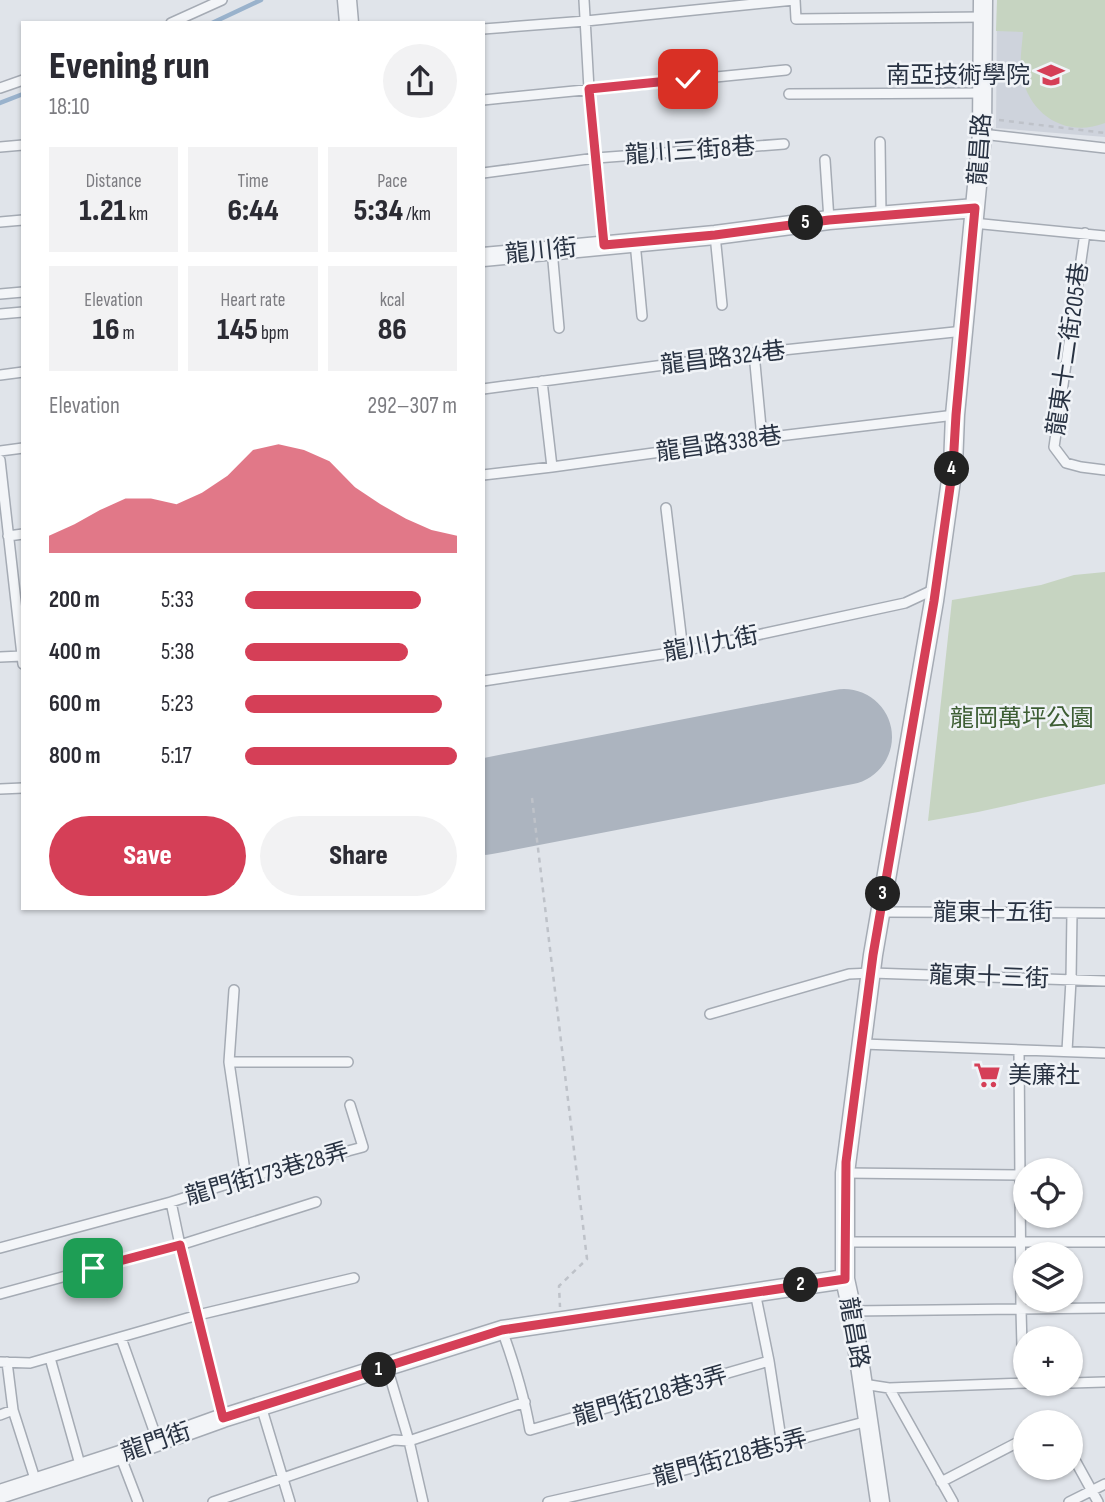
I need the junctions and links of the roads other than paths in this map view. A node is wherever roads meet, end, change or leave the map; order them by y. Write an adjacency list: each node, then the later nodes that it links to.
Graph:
1 (222, 0): 6 (lane)
2 (347, 0): 7 (street)
3 (584, 0): 8 (lane)
4 (794, 0): 5 (lane); 8 (lane)
5 (983, 8): 14 (street, 龍昌路)
6 (175, 21)
7 (349, 21)
8 (586, 21): 9 (lane); 13 (lane)
9 (485, 29)
10 (786, 70): 13 (lane)
11 (21, 81): 12 (lane)
12 (0, 88)
13 (589, 89): 16 (lane); 23 (lane)
14 (983, 93): 15 (lane); 17 (street, 龍昌路)
15 (789, 94)
16 (485, 100)
17 (982, 126): 22 (lane); 27 (street, 龍昌路)
18 (880, 142): 26 (lane)
19 (784, 144): 23 (lane, 龍川三街8巷)
20 (21, 145): 21 (lane)
21 (0, 147)
22 (1105, 148)
23 (596, 158): 25 (lane, 龍川三街8巷); 35 (lane)
24 (825, 160): 29 (lane)
25 (485, 173)
26 (881, 215): 27 (street, 龍川街); 29 (street, 龍川街)
27 (974, 216): 31 (lane); 45 (street, 龍昌路)
28 (21, 220): 30 (lane)
29 (829, 220): 32 (street, 龍川街)
30 (0, 222)
31 (1085, 233): 33 (lane); 57 (lane, 龍東十二街205巷)
32 (715, 235): 34 (street, 龍川街); 40 (lane)
33 (1105, 236)
34 (635, 242): 35 (street, 龍川街); 43 (lane)
35 (604, 245): 36 (street, 龍川街)
36 (552, 250): 37 (street, 龍川街); 44 (lane)
37 (485, 257)
38 (21, 292): 39 (lane)
39 (0, 294)
40 (722, 305)
41 (21, 312): 42 (lane)
42 (0, 314)
43 (642, 316)
44 (559, 328)
45 (964, 331): 46 (lane, 龍昌路324巷); 51 (street, 龍昌路)
46 (754, 353): 49 (lane, 龍昌路324巷); 52 (lane)
47 (21, 372): 48 (lane)
48 (0, 375)
49 (542, 381): 50 (lane, 龍昌路324巷); 56 (lane)
50 (485, 389)
51 (956, 415): 52 (lane, 龍昌路338巷); 62 (street, 龍昌路)
52 (762, 438): 56 (lane, 龍昌路338巷)
53 (21, 448): 54 (lane)
54 (0, 451)
55 (0, 460): 61 (lane)
56 (552, 467): 58 (lane, 龍昌路338巷)
57 (1105, 470)
58 (485, 475)
59 (666, 508): 64 (lane)
60 (21, 534): 61 (lane)
61 (8, 536): 63 (lane)
62 (935, 589): 64 (lane, 龍川九街); 70 (street, 龍昌路)
63 (21, 651)
64 (682, 651): 67 (lane, 龍川九街)
65 (0, 657): 66 (lane)
66 (21, 660)
67 (485, 681)
68 (21, 788): 69 (lane)
69 (0, 789)
70 (880, 912): 71 (lane, 龍東十五街); 73 (street, 龍昌路)
71 (1072, 912): 72 (lane, 龍東十五街); 74 (lane)
72 (1105, 912)
73 (873, 964): 74 (lane, 龍東十三街); 77 (lane, 龍東十三街); 78 (street, 龍昌路)
74 (1071, 980): 75 (lane, 龍東十三街); 80 (lane)
75 (1105, 981)
76 (234, 990): 82 (lane)
77 (710, 1014)
78 (863, 1044): 79 (lane); 86 (street, 龍昌路)
79 (1019, 1051): 80 (lane); 85 (lane)
80 (1067, 1051): 81 (lane)
81 (1105, 1053)
82 (229, 1062): 83 (lane); 88 (lane)
83 (348, 1062)
84 (349, 1105): 88 (lane, 龍門街173巷28弄)
85 (1020, 1158)
86 (845, 1173): 87 (lane); 91 (street, 龍昌路)
87 (1013, 1175)
88 (246, 1178): 89 (lane, 龍門街173巷28弄)
89 (171, 1202): 95 (lane); 96 (lane, 龍門街173巷28弄)
90 (316, 1202): 95 (lane)
91 (844, 1242): 94 (lane); 98 (street, 龍昌路)
92 (1083, 1242): 93 (lane)
93 (1105, 1242)
94 (1013, 1243)
95 (180, 1245): 100 (lane); 105 (lane)
96 (0, 1248)
97 (354, 1278): 105 (lane)
98 (845, 1279): 99 (street, 龍門街); 104 (street, 龍昌路)
99 (755, 1292): 106 (street, 龍門街); 109 (lane)
100 (0, 1294)
101 (1105, 1308): 102 (lane)
102 (1083, 1309)
103 (1013, 1310): 104 (lane)
104 (852, 1311): 115 (street, 龍昌路)
105 (198, 1315): 107 (lane); 121 (lane)
106 (502, 1330): 111 (street, 龍門街); 117 (lane)
107 (121, 1338): 108 (lane); 123 (lane)
108 (50, 1358): 110 (lane); 128 (lane)
109 (769, 1361): 117 (lane, 龍門街218巷3弄); 125 (lane)
110 (3, 1362): 119 (lane)
111 (387, 1367): 118 (street, 龍門街); 124 (lane)
112 (1105, 1382): 114 (lane)
113 (1013, 1383): 116 (lane)
114 (1083, 1383)
115 (863, 1384): 116 (lane); 122 (street, 龍昌路)
116 (889, 1388): 132 (lane)
117 (525, 1402): 124 (lane)
118 (261, 1406): 121 (street, 龍門街); 130 (lane)
119 (13, 1410): 120 (lane); 131 (lane)
120 (0, 1415)
121 (223, 1418): 123 (street, 龍門街)
122 (868, 1421): 125 (lane, 龍門街218巷5弄); 141 (street, 龍昌路)
123 (158, 1441): 127 (street, 龍門街)
124 (409, 1441): 130 (lane); 139 (lane)
125 (782, 1445): 140 (lane, 龍門街218巷5弄)
126 (1013, 1445): 132 (lane)
127 (120, 1455): 128 (street, 龍門街); 136 (lane)
128 (81, 1468): 131 (street, 龍門街)
129 (1083, 1475): 134 (lane)
130 (282, 1479): 137 (lane); 138 (lane)
131 (36, 1482): 135 (street, 龍門街)
132 (941, 1482): 142 (lane)
133 (1105, 1484): 134 (lane)
134 (1092, 1491): 143 (lane); 144 (lane)
135 (0, 1494)
136 (138, 1502)
137 (214, 1502)
138 (290, 1502)
139 (423, 1502)
140 (549, 1502)
141 (880, 1502)
142 (953, 1502)
143 (1069, 1502)
144 (1098, 1502)

